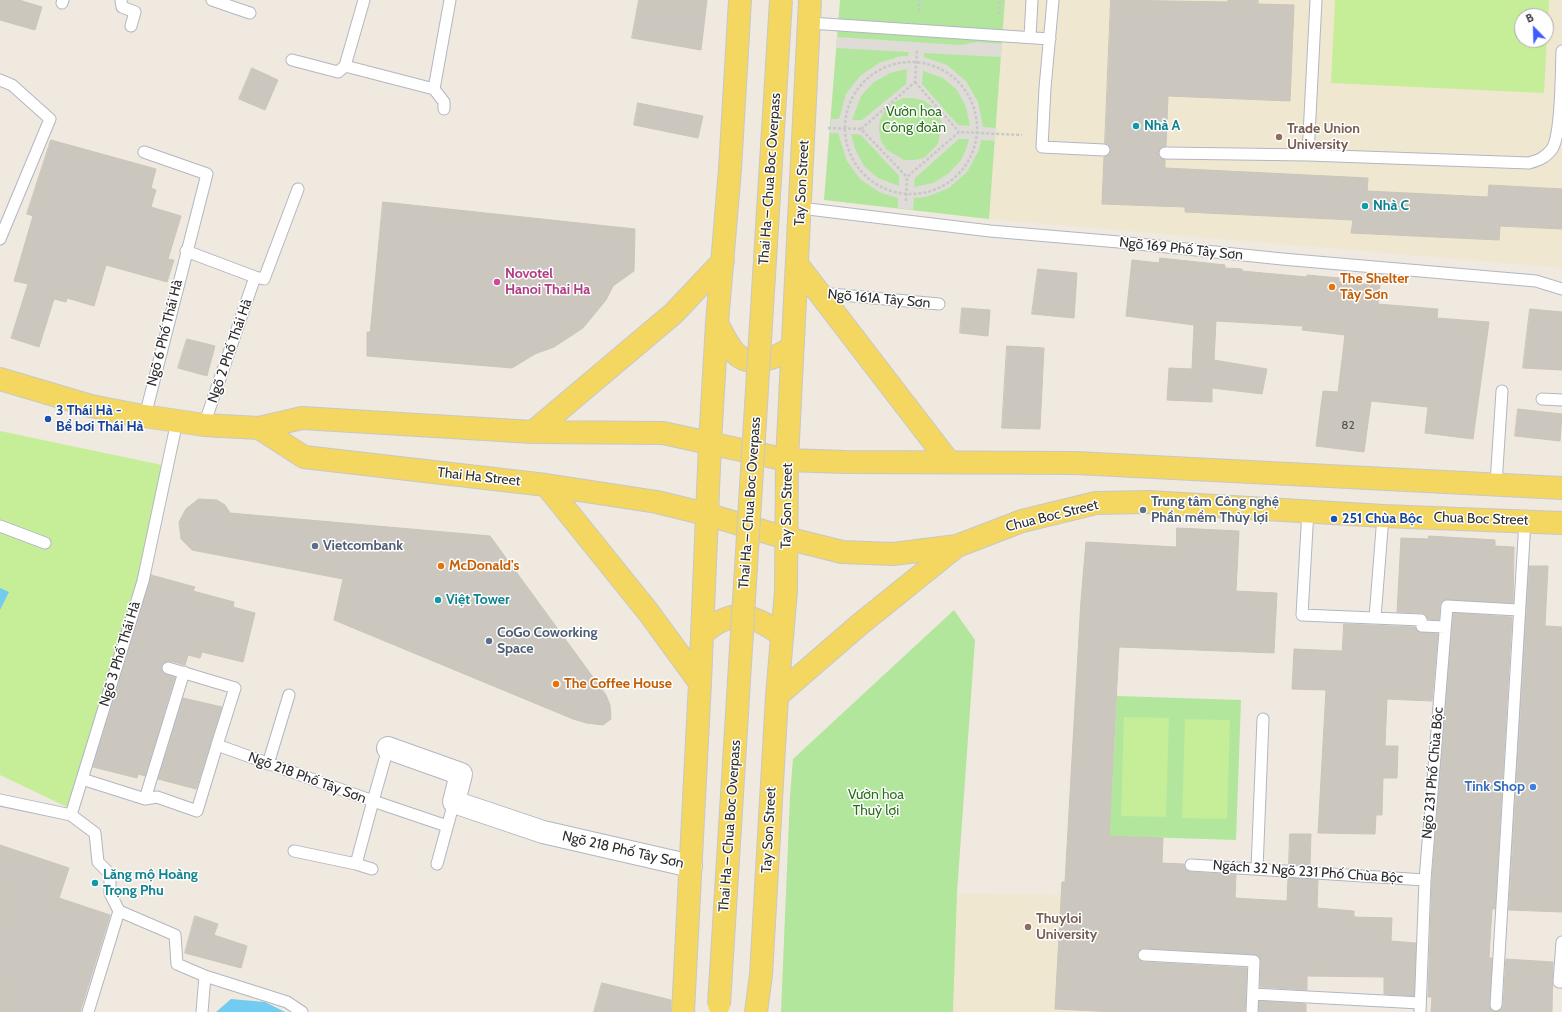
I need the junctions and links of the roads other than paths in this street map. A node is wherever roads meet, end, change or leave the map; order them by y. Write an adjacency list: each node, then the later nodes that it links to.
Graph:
1 (121, 0): 13 (lane)
2 (212, 0): 11 (lane)
3 (364, 0): 18 (lane)
4 (450, 0): 20 (lane)
5 (740, 0): 30 (main road)
6 (781, 0): 99 (main road, Thai Ha – Chua Boc Overpass, bridge)
7 (810, 0): 12 (main road, Tay Son Street)
8 (1032, 0): 14 (lane)
9 (1053, 0): 15 (lane)
10 (1316, 0): 25 (lane)
11 (250, 13)
12 (810, 23): 14 (lane); 27 (main road, Tay Son Street)
13 (131, 26)
14 (1030, 37): 15 (lane)
15 (1050, 39): 22 (lane)
16 (1562, 51): 25 (lane)
17 (292, 60): 18 (lane)
18 (345, 66): 20 (lane)
19 (0, 80): 28 (lane)
20 (434, 89): 21 (lane)
21 (444, 109)
22 (1104, 150)
23 (144, 152): 29 (lane)
24 (1166, 153): 25 (lane)
25 (1308, 155)
26 (298, 189): 32 (lane)
27 (800, 208): 31 (main road, Tay Son Street); 33 (lane, Ngõ 169 Phố Tây Sơn)
28 (0, 239)
29 (186, 251): 32 (lane); 42 (lane, Ngõ 6 Phố Thái Hà)
30 (723, 261): 36 (main road); 46 (main road)
31 (797, 264): 34 (main road); 37 (main road, Tay Son Street)
32 (255, 277): 44 (lane, Ngõ 2 Phố Thái Hà)
33 (1562, 289)
34 (820, 293): 35 (lane, Ngõ 161A Tây Sơn); 49 (main road)
35 (939, 304)
36 (717, 323): 37 (main road); 47 (main road)
37 (793, 346): 48 (main road, Tay Son Street)
38 (2, 384): 42 (main road)
39 (1502, 391): 50 (lane)
40 (1542, 399): 41 (lane)
41 (1562, 400)
42 (145, 416): 43 (main road)
43 (177, 422): 44 (main road); 76 (lane, Ngõ 3 Phố Thái Hà)
44 (204, 425): 45 (main road)
45 (260, 428): 46 (main road); 51 (main road, Thai Ha Street)
46 (533, 432): 47 (main road)
47 (710, 443): 48 (main road); 54 (main road)
48 (787, 460): 49 (main road); 59 (main road, Tay Son Street)
49 (949, 462): 50 (main road)
50 (1496, 484): 52 (main road)
51 (546, 485): 54 (main road, Thai Ha Street); 69 (main road)
52 (1562, 488)
53 (1308, 510): 55 (main road, Chua Boc Street); 61 (main road, Chua Boc Street); 63 (lane)
54 (706, 514): 59 (main road, Thai Ha Street); 65 (main road)
55 (1383, 516): 56 (main road, Chua Boc Street); 63 (lane)
56 (1525, 521): 57 (main road, Chua Boc Street); 62 (lane)
57 (1562, 523)
58 (0, 526): 60 (lane)
59 (786, 538): 61 (main road, Chua Boc Street); 66 (main road, Tay Son Street)
60 (45, 543)
61 (957, 546): 71 (main road)
62 (1518, 610): 64 (lane, Ngõ 231 Phố Chùa Bộc); 97 (lane)
63 (1375, 618): 64 (lane)
64 (1445, 627): 90 (lane, Ngõ 231 Phố Chùa Bộc)
65 (702, 634): 66 (main road); 69 (main road)
66 (782, 635): 71 (main road, Tay Son Street)
67 (168, 668): 68 (lane)
68 (184, 672): 73 (lane); 77 (lane)
69 (700, 683): 87 (main road)
70 (289, 694): 75 (lane)
71 (777, 696): 104 (main road, Tay Son Street)
72 (1263, 719): 89 (lane)
73 (217, 745): 75 (lane, Ngõ 218 Phố Tây Sơn); 77 (lane)
74 (388, 748): 79 (lane, Ngõ 218 Phố Tây Sơn); 80 (street, Ngõ 218 Phố Tây Sơn)
75 (268, 764): 79 (lane, Ngõ 218 Phố Tây Sơn)
76 (82, 779): 77 (lane); 81 (lane, Ngõ 3 Phố Thái Hà)
77 (145, 799)
78 (0, 800): 81 (lane)
79 (373, 801): 82 (lane); 84 (lane)
80 (454, 802): 82 (lane); 87 (street, Ngõ 218 Phố Tây Sơn)
81 (71, 814): 91 (lane)
82 (448, 826): 85 (lane)
83 (294, 851): 84 (lane)
84 (356, 864): 88 (lane)
85 (436, 864)
86 (1191, 865): 89 (lane, Ngách 32 Ngõ 231 Phố Chùa Bộc)
87 (691, 866): 103 (main road)
88 (372, 869)
89 (1257, 869): 90 (lane, Ngách 32 Ngõ 231 Phố Chùa Bộc)
90 (1424, 880): 98 (lane, Ngõ 231 Phố Chùa Bộc)
91 (119, 911): 94 (lane); 100 (lane)
92 (1562, 942): 95 (lane)
93 (1144, 955): 96 (lane)
94 (205, 976): 101 (lane); 102 (lane)
95 (1562, 982)
96 (1253, 994): 98 (lane); 105 (lane)
97 (1496, 1005)
98 (1420, 1007)
99 (719, 1010)
100 (88, 1012)
101 (202, 1012)
102 (302, 1012)
103 (684, 1012)
104 (756, 1012)
105 (1252, 1012)

